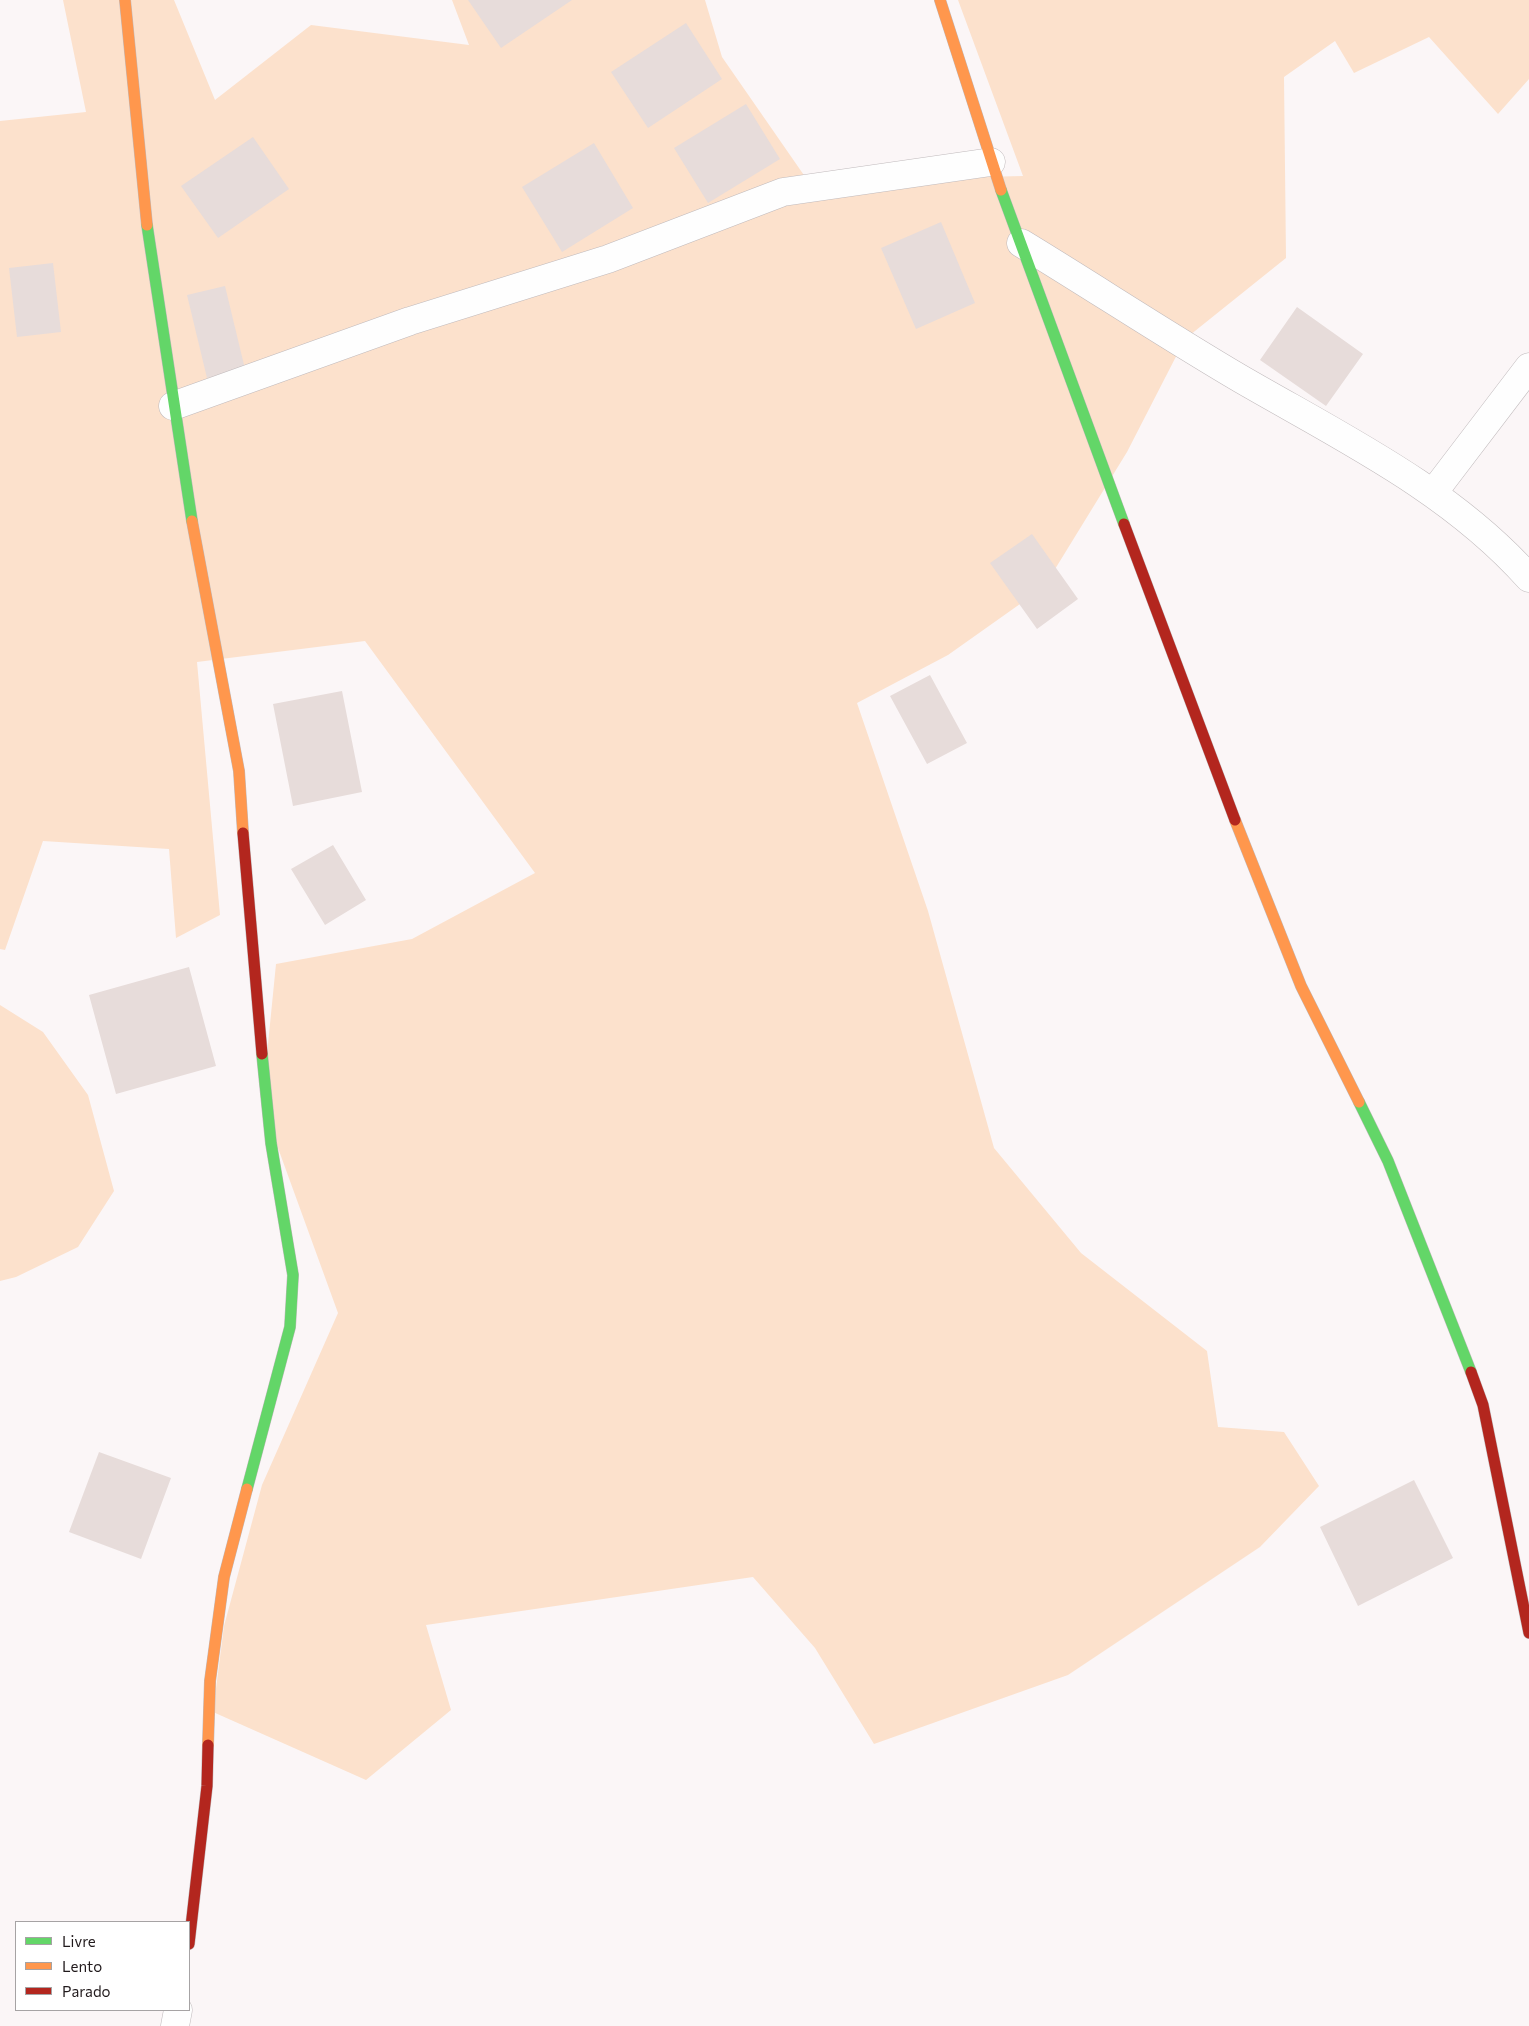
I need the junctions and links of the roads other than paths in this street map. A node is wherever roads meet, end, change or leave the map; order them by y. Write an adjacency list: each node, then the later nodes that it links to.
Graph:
1 (125, 0): 6 (street)
2 (940, 0): 3 (street)
3 (991, 162): 4 (street); 6 (street)
4 (1021, 243): 7 (street); 9 (street)
5 (1529, 367): 7 (street)
6 (174, 406): 10 (street)
7 (1433, 493): 8 (street)
8 (1529, 578)
9 (1529, 1633)
10 (190, 1935)
11 (178, 2011): 12 (street)
12 (175, 2026)

